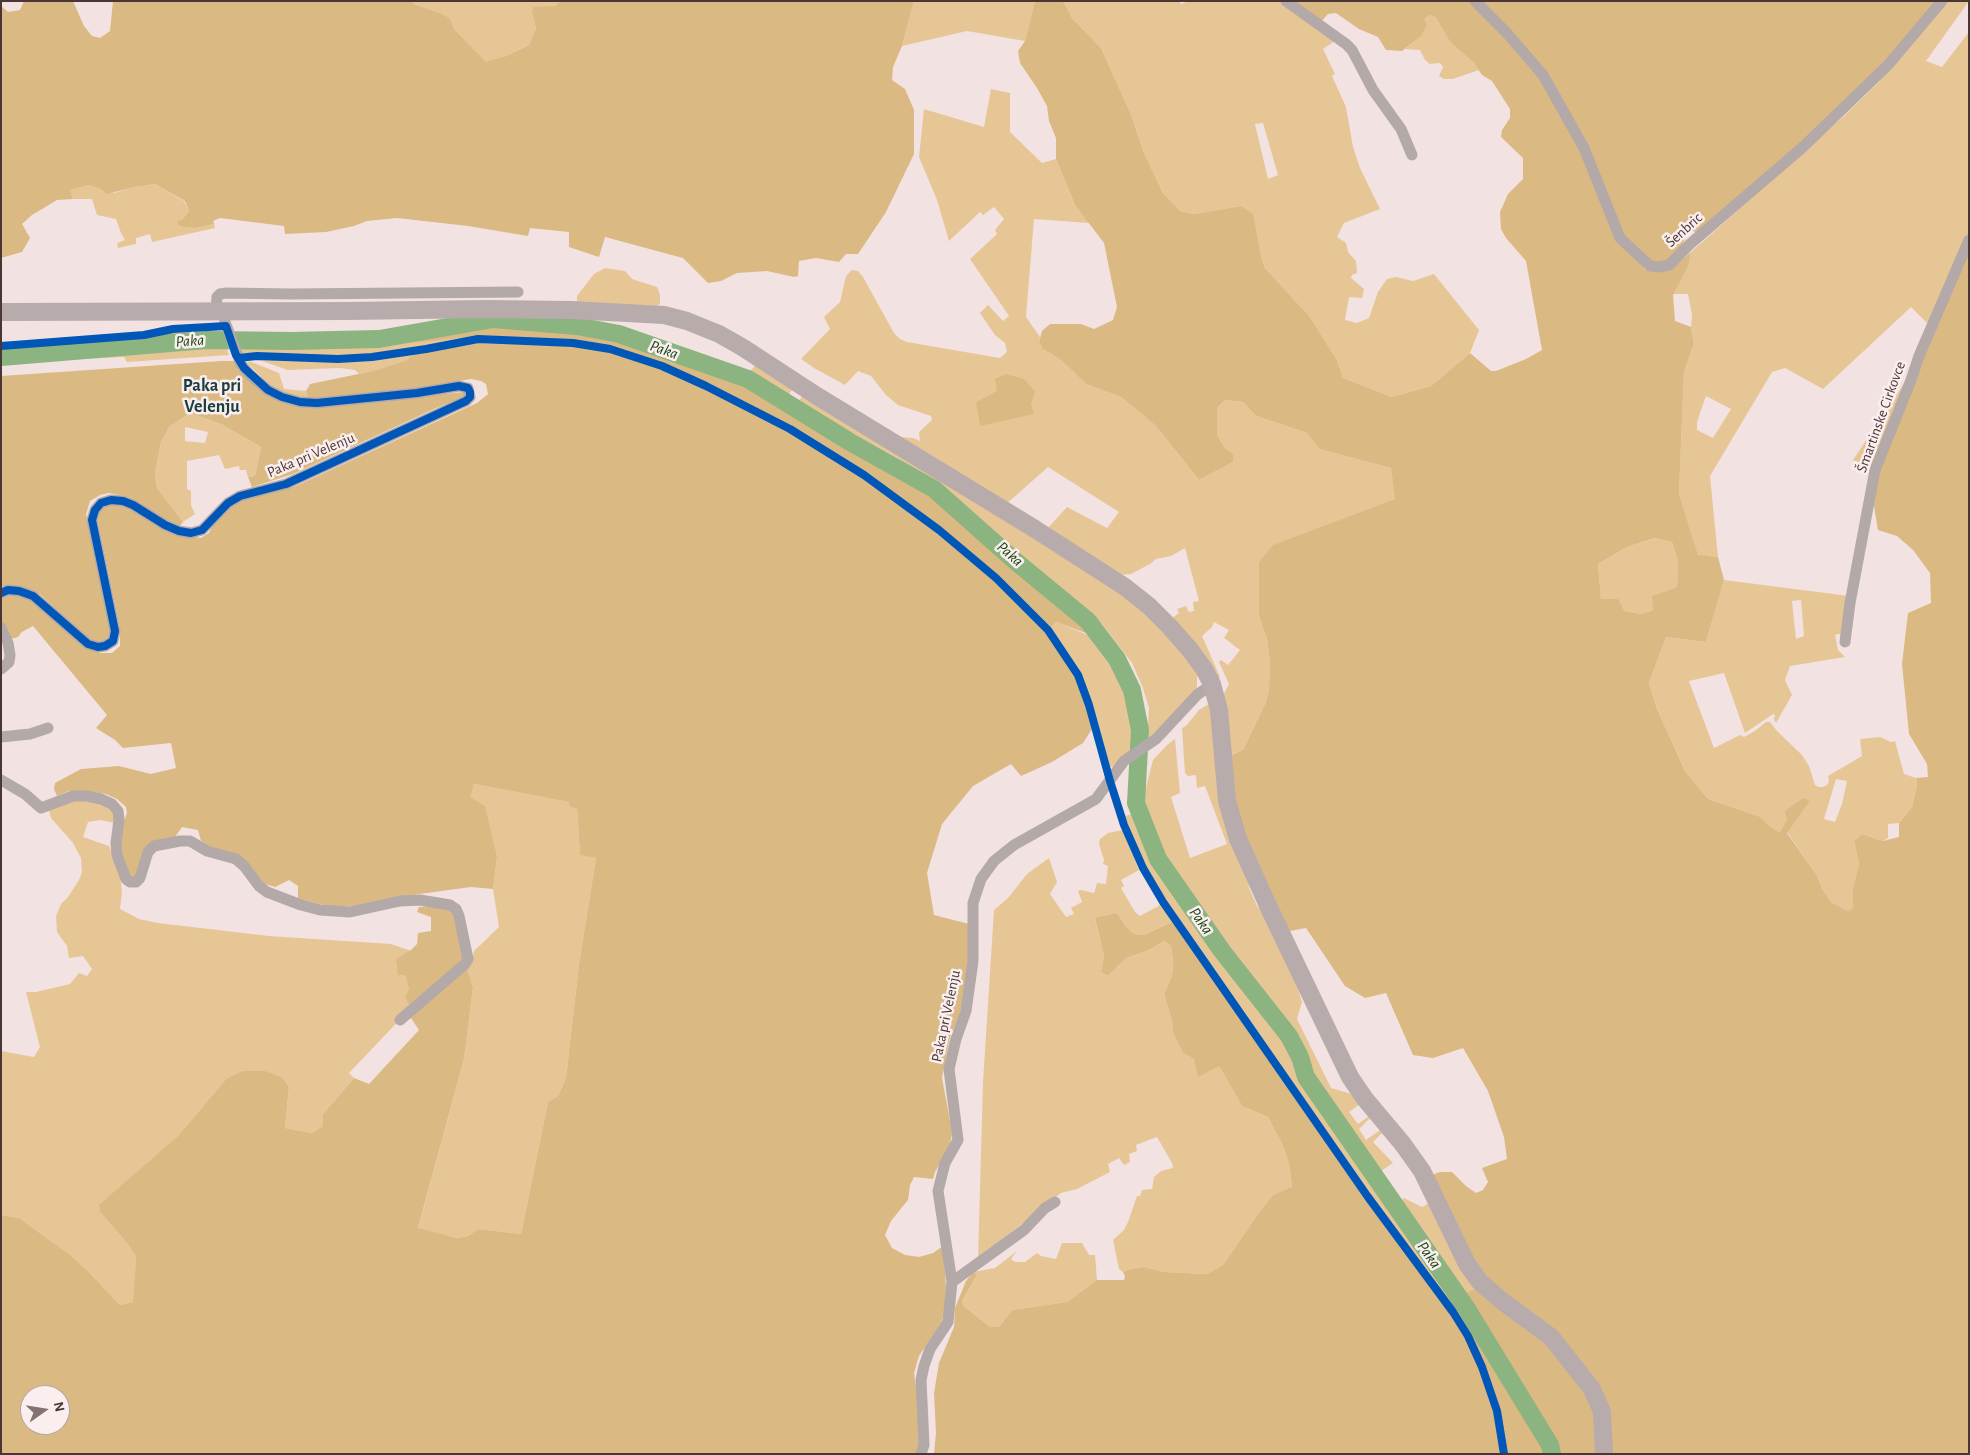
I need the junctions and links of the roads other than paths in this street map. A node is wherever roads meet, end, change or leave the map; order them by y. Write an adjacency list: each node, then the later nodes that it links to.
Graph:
1 (1286, 1): 4 (street)
2 (1474, 1): 3 (street, Šenbric)
3 (1942, 1)
4 (1412, 155)
5 (1969, 240): 11 (street, Šmartinske Cirkovce)
6 (518, 292): 7 (street)
7 (220, 311): 8 (main road); 9 (street, Paka pri Velenju); 13 (main road)
8 (1, 312)
9 (1, 593)
10 (1, 628): 12 (street)
11 (1845, 642)
12 (1, 669)
13 (1212, 684): 19 (street, Paka pri Velenju); 21 (main road)
14 (48, 728): 15 (street)
15 (1, 737)
16 (1, 780): 17 (street)
17 (400, 1020)
18 (1055, 1202): 19 (street)
19 (952, 1282): 20 (street, Paka pri Velenju)
20 (921, 1454)
21 (1604, 1454)

